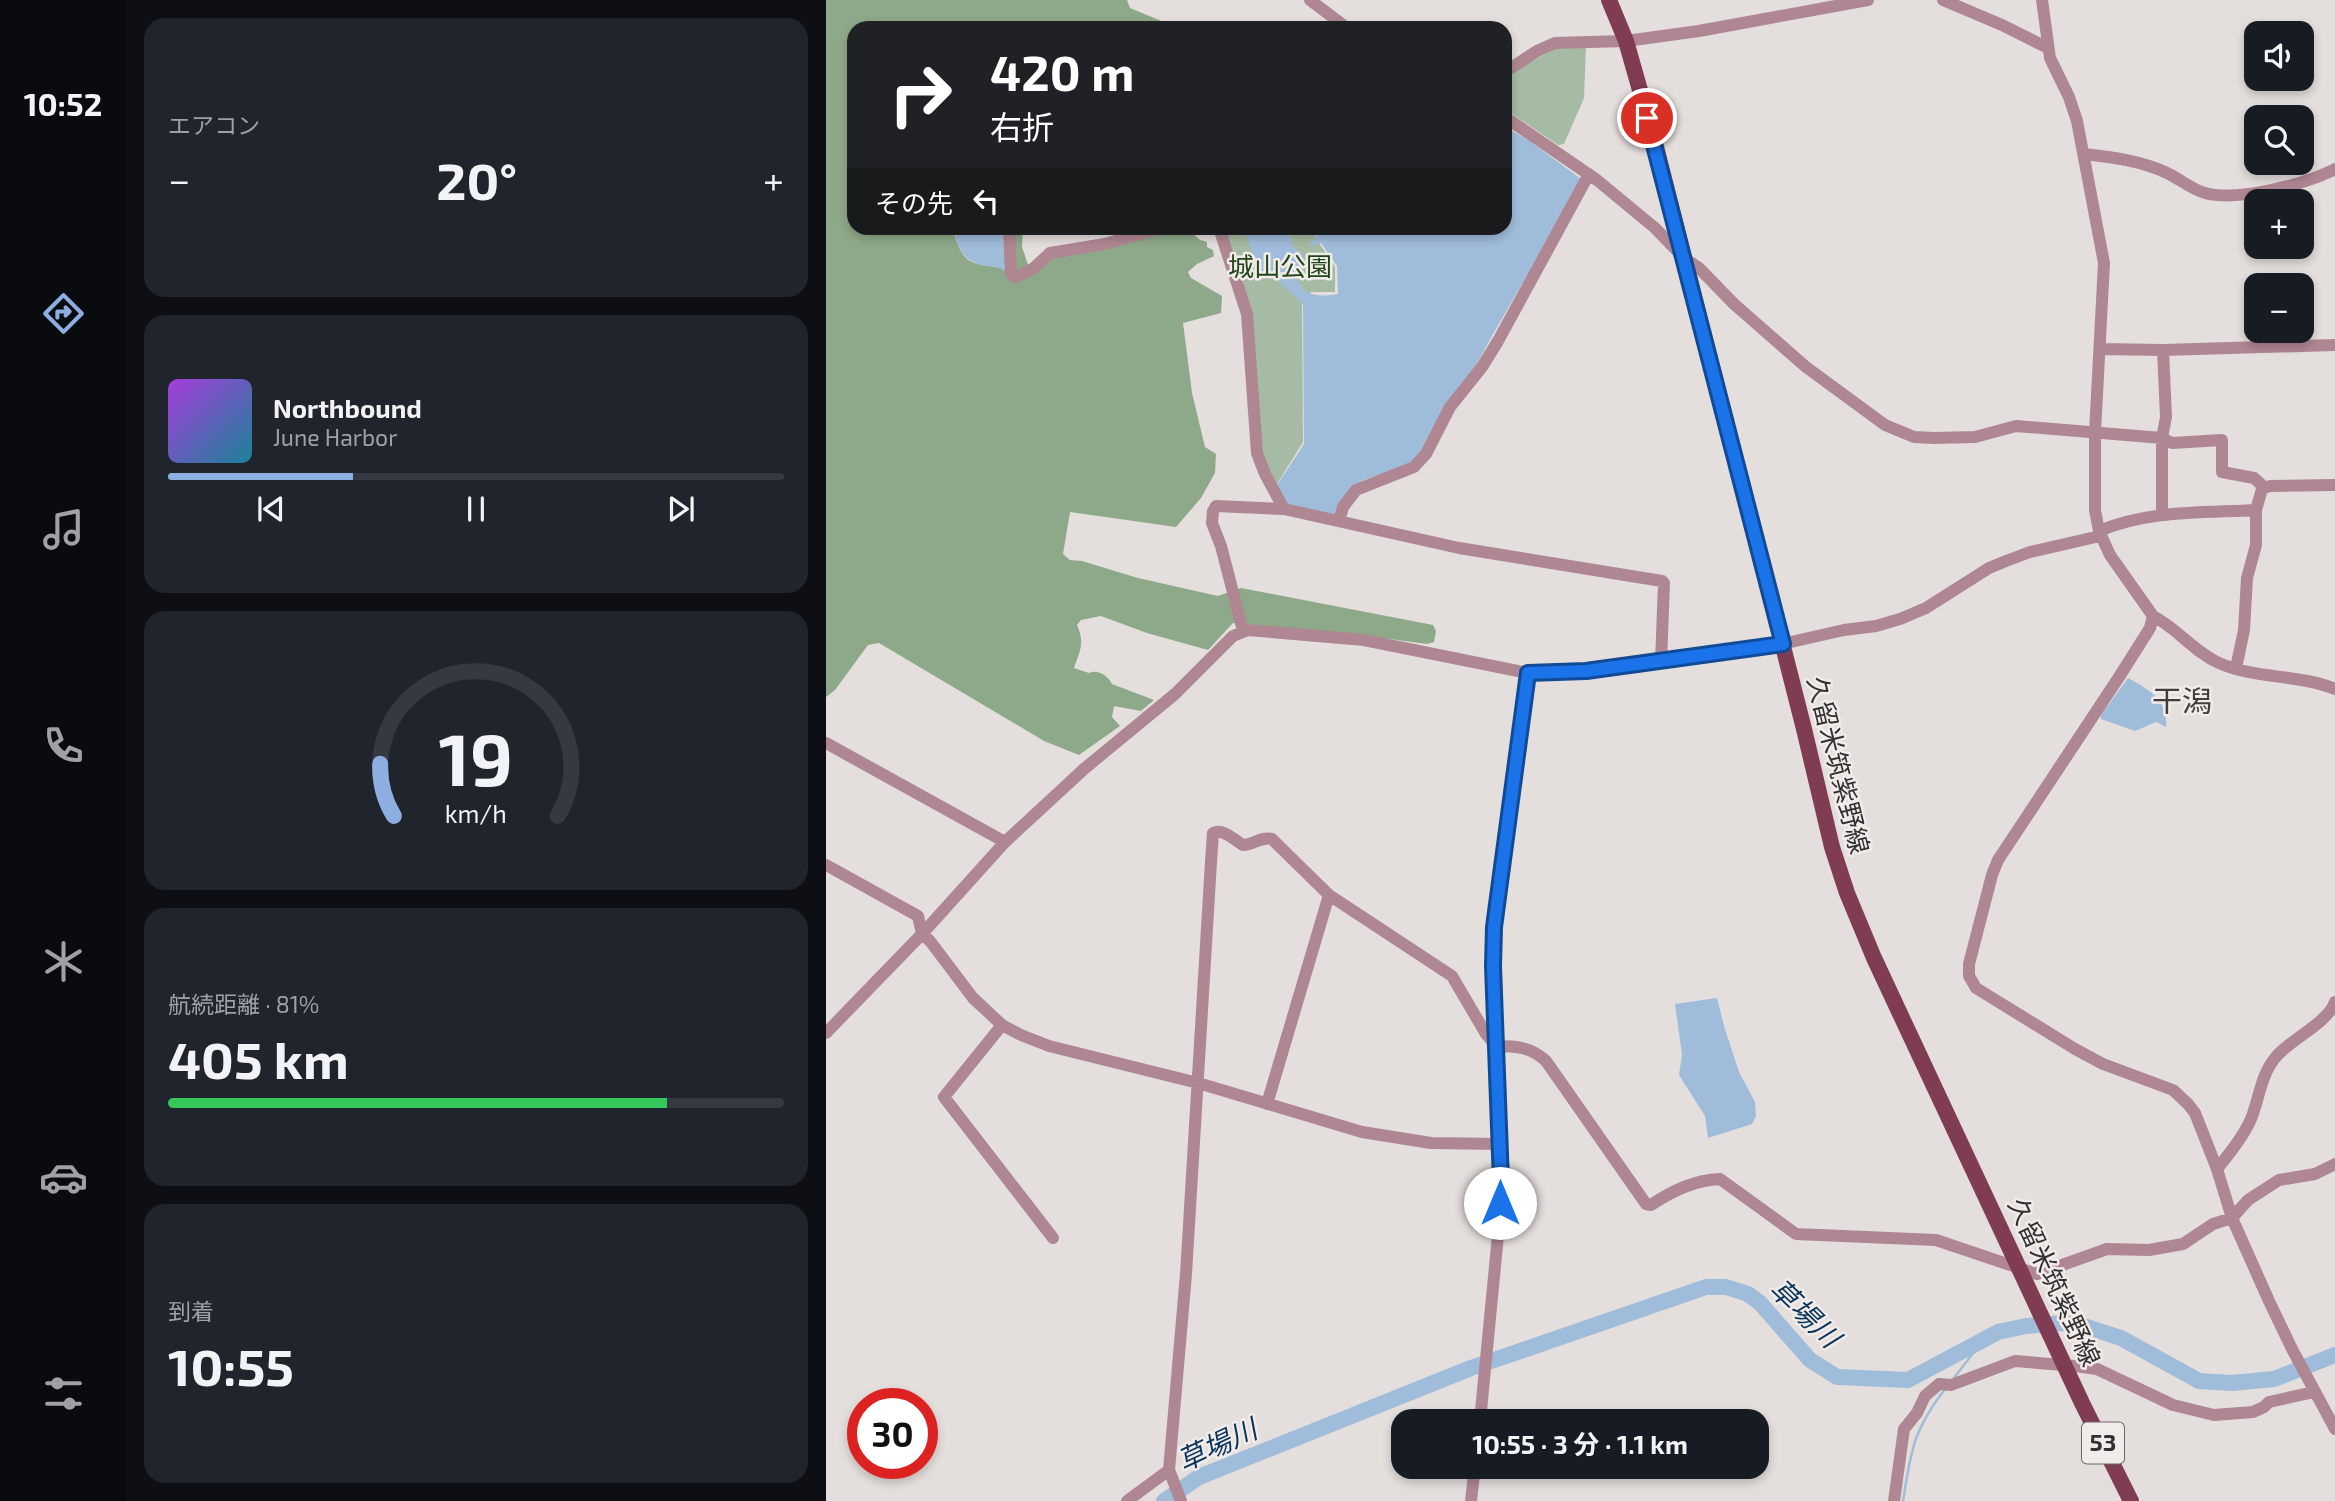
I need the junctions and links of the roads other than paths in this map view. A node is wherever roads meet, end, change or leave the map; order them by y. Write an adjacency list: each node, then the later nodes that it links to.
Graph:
1 (1310, 0): 6 (street)
2 (1609, 0): 7 (main road, 久留米筑紫野線 / 53)
3 (1868, 0): 7 (street)
4 (1943, 0): 8 (street)
5 (2042, 0): 8 (street)
6 (1338, 21)
7 (1626, 41): 9 (street); 17 (main road, 久留米筑紫野線 / 53)
8 (2048, 48): 11 (street)
9 (1512, 67)
10 (1512, 122): 13 (street)
11 (2084, 154): 12 (street); 19 (street)
12 (2335, 169)
13 (1589, 174): 17 (street); 28 (street)
14 (1009, 235): 15 (street)
15 (1136, 235)
16 (1221, 235): 25 (street)
17 (1684, 258): 21 (street); 32 (main road, 久留米筑紫野線 / 53)
18 (2335, 345): 20 (street)
19 (2101, 349): 20 (street); 21 (street)
20 (2163, 350): 22 (street)
21 (2095, 432): 22 (street); 29 (street)
22 (2162, 438): 24 (street); 27 (street)
23 (2335, 485): 24 (street)
24 (2264, 487): 26 (street)
25 (1284, 509): 28 (street); 31 (street)
26 (2256, 510): 27 (street); 34 (street)
27 (2162, 514): 29 (street)
28 (1339, 521): 33 (street)
29 (2100, 533): 30 (street); 32 (street)
30 (2153, 616): 34 (street); 50 (street)
31 (1243, 631): 35 (street); 38 (street)
32 (1783, 644): 33 (street); 62 (main road, 久留米筑紫野線 / 53)
33 (1661, 662): 35 (street)
34 (2236, 668): 36 (street)
35 (1528, 673): 45 (street)
36 (2335, 689)
37 (826, 743): 38 (street)
38 (1005, 842): 41 (street)
39 (826, 865): 41 (street)
40 (1329, 895): 45 (street); 46 (street); 47 (street)
41 (922, 934): 43 (street); 44 (street)
42 (2335, 1002): 50 (street)
43 (1002, 1025): 46 (street); 52 (street)
44 (826, 1033)
45 (1496, 1046): 48 (street); 51 (street)
46 (1198, 1083): 47 (street); 56 (street)
47 (1266, 1104): 48 (street)
48 (1499, 1144): 54 (street)
49 (2335, 1164): 51 (street)
50 (2217, 1169): 51 (street)
51 (2232, 1218): 53 (street)
52 (1053, 1238)
53 (2313, 1389): 55 (street); 61 (street)
54 (1481, 1409)
55 (2335, 1429)
56 (1169, 1470): 58 (street); 59 (street)
57 (1474, 1479): 60 (street)
58 (1127, 1501)
59 (1181, 1501)
60 (1471, 1501)
61 (1894, 1501)
62 (2131, 1501)

